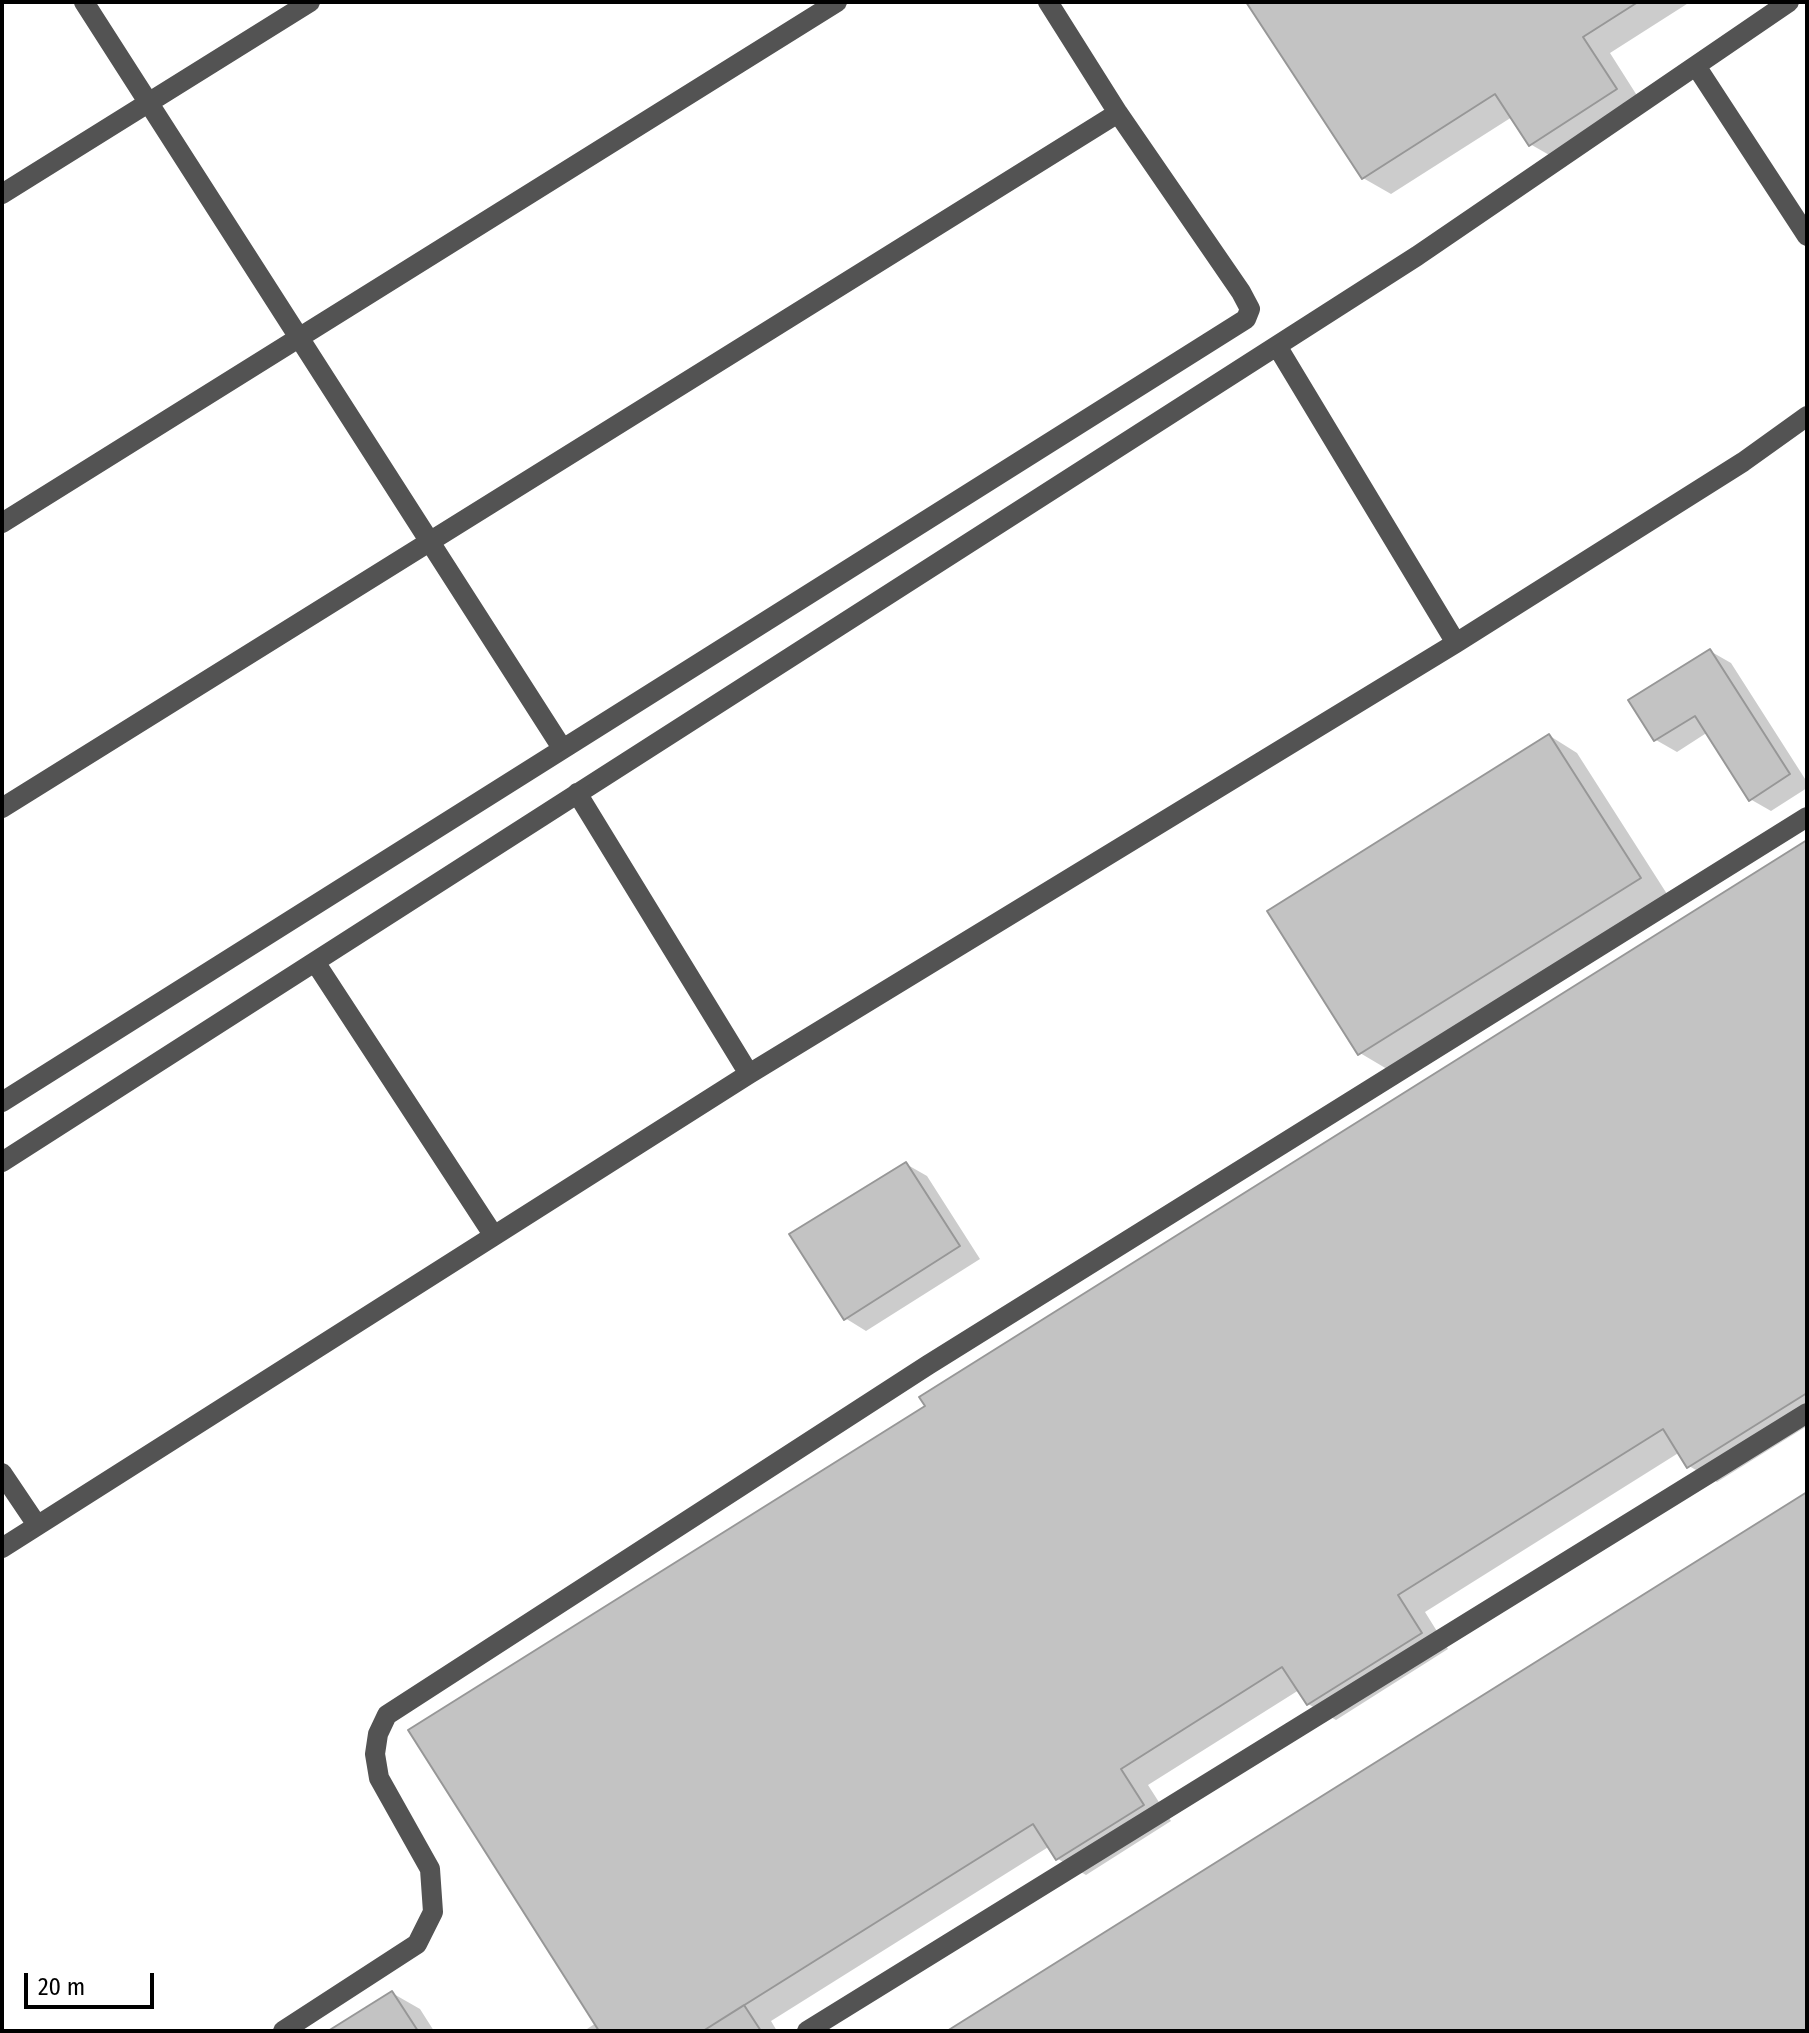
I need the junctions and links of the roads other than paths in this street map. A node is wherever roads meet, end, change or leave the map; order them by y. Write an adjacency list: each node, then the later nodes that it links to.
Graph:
1 (84, 2): 7 (lane)
2 (310, 2): 7 (lane)
3 (837, 2): 11 (lane)
4 (1048, 2): 8 (lane)
5 (1789, 2): 6 (lane)
6 (1696, 66): 10 (lane); 12 (lane)
7 (148, 102): 9 (lane); 11 (lane)
8 (1118, 113): 15 (lane); 17 (lane)
9 (2, 194)
10 (1807, 236)
11 (297, 338): 14 (lane); 15 (lane)
12 (1277, 346): 16 (lane); 18 (lane)
13 (1807, 416): 16 (lane)
14 (2, 523)
15 (428, 541): 17 (lane); 19 (lane)
16 (1456, 643): 22 (lane)
17 (562, 748): 23 (lane)
18 (577, 793): 21 (lane); 22 (lane)
19 (2, 808)
20 (1807, 817): 30 (lane)
21 (315, 962): 24 (lane); 25 (lane)
22 (749, 1074): 25 (lane)
23 (2, 1102)
24 (2, 1162)
25 (494, 1236): 28 (lane)
26 (1807, 1413): 31 (lane)
27 (2, 1473): 28 (lane)
28 (37, 1525): 29 (lane)
29 (2, 1548)
30 (283, 2031)
31 (807, 2031)

